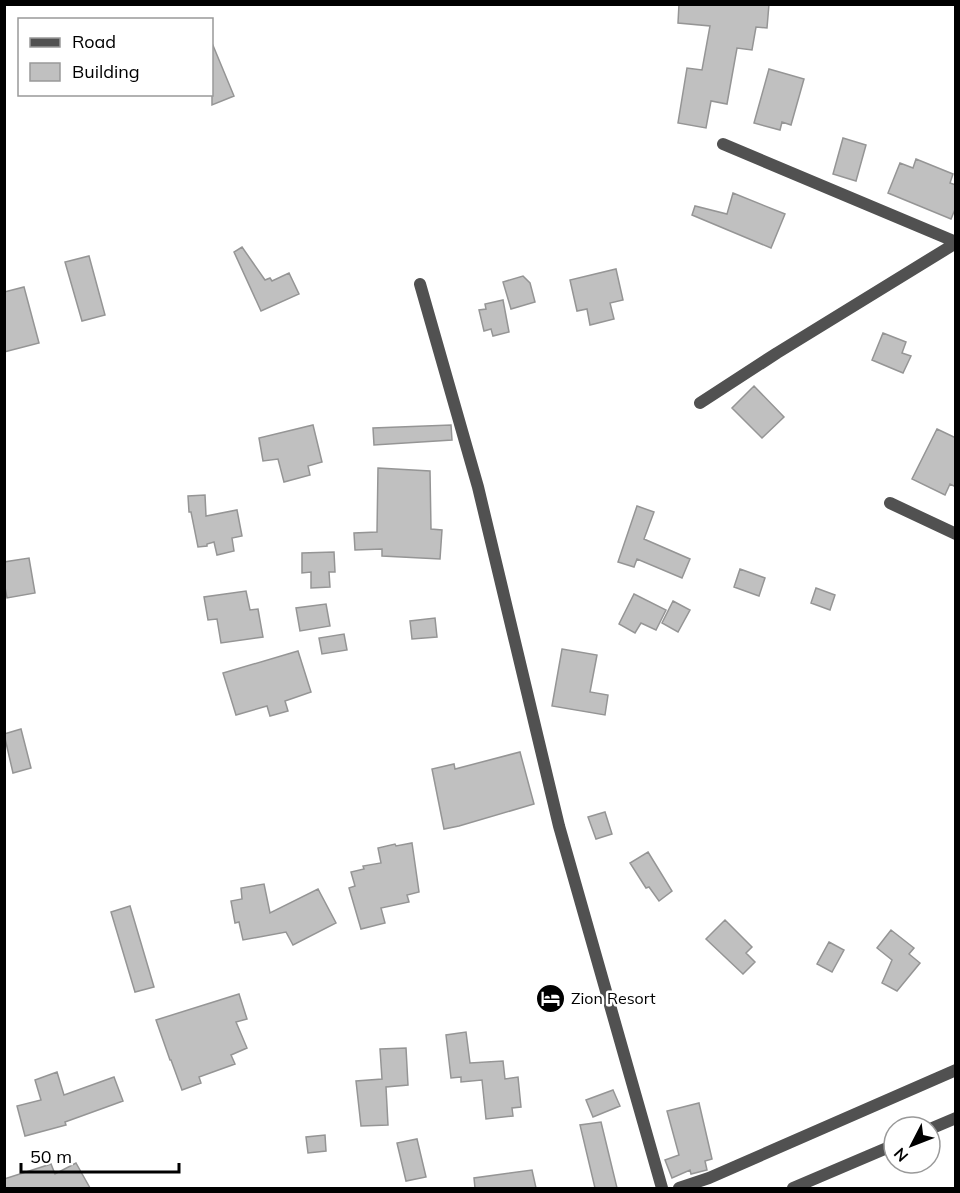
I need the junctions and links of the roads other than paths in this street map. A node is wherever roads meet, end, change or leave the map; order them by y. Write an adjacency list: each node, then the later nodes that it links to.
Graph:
1 (723, 144): 2 (street)
2 (956, 242): 4 (street)
3 (420, 284): 11 (street)
4 (700, 403)
5 (890, 503): 6 (street)
6 (956, 534)
7 (956, 1070): 12 (street)
8 (956, 1118): 9 (street)
9 (942, 1124)
10 (882, 1150): 13 (street)
11 (662, 1188)
12 (679, 1188)
13 (793, 1188)

